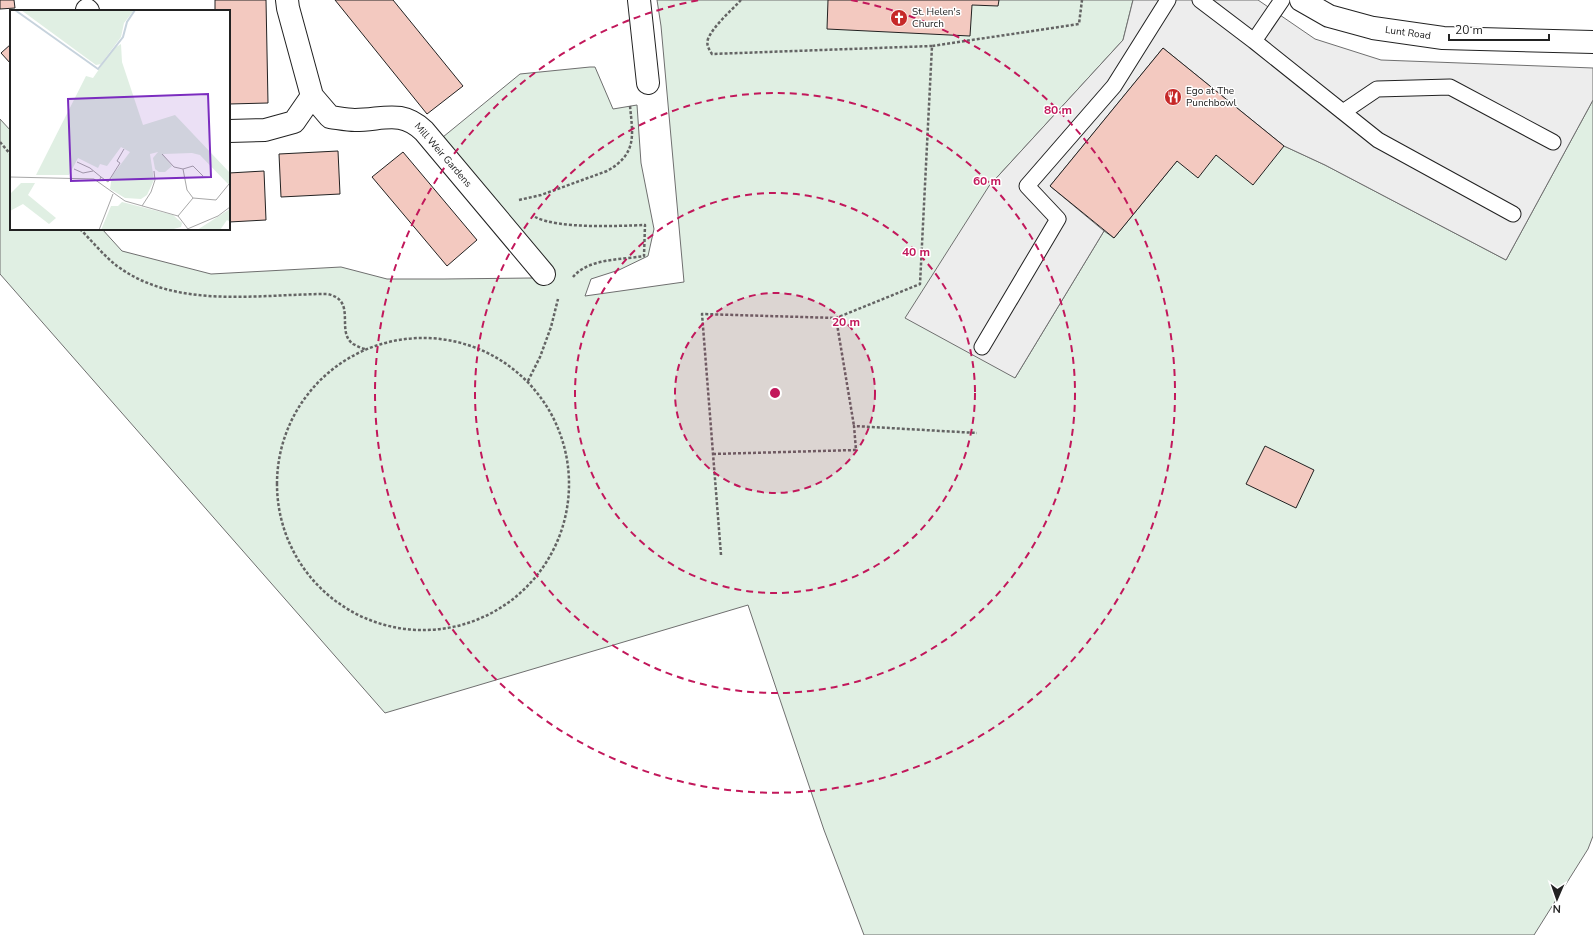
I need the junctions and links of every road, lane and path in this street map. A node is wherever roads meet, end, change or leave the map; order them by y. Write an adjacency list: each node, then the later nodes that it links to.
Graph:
1 (287, 0): 13 (street, Mill Weir Gardens)
2 (639, 0): 12 (street)
3 (741, 0): 11 (path)
4 (1082, 0): 11 (path)
5 (1168, 0): 27 (lane)
6 (1200, 0): 9 (lane)
7 (1282, 0): 9 (lane)
8 (1301, 0): 10 (street, Lunt Road)
9 (1254, 42): 14 (lane)
10 (1593, 42)
11 (932, 46): 26 (path)
12 (648, 83): 19 (path)
13 (312, 96): 15 (street); 23 (street, Mill Weir Gardens)
14 (1343, 112): 17 (lane); 21 (lane)
15 (230, 131)
16 (0, 142): 18 (path)
17 (1553, 142)
18 (10, 154)
19 (519, 205)
20 (531, 214): 24 (path)
21 (1514, 214)
22 (81, 230): 28 (path)
23 (544, 274)
24 (569, 282)
25 (560, 294): 29 (path)
26 (836, 318): 30 (path); 32 (path)
27 (982, 347)
28 (366, 350): 29 (path); 29 (path)
29 (528, 381)
30 (854, 426): 31 (path); 32 (path)
31 (977, 433)
32 (713, 454): 33 (path)
33 (721, 555)

